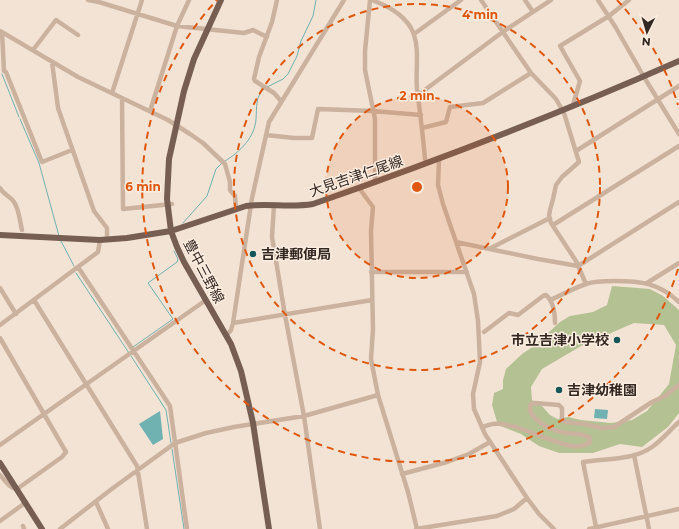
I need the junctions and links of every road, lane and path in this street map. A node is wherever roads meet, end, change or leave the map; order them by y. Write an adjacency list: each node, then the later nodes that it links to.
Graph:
1 (88, 0): 15 (street)
2 (142, 0): 15 (street)
3 (189, 0): 17 (street)
4 (221, 0): 18 (main road, 豊中三野線)
5 (277, 0): 23 (street)
6 (344, 0): 35 (street)
7 (372, 0): 21 (street); 39 (street)
8 (461, 0): 21 (street)
9 (480, 0): 20 (street)
10 (525, 0): 14 (street)
11 (551, 0): 14 (street)
12 (598, 0): 16 (street)
13 (629, 0): 16 (street)
14 (533, 12): 20 (street)
15 (138, 14): 17 (street); 31 (street)
16 (609, 16): 29 (street); 36 (street)
17 (177, 26): 18 (street); 38 (street)
18 (207, 29): 23 (street); 41 (main road, 豊中三野線)
19 (1, 31): 24 (street); 27 (street)
20 (504, 31): 28 (street); 32 (street)
21 (414, 34): 32 (street)
22 (78, 35): 24 (street)
23 (267, 37): 35 (street)
24 (33, 50): 26 (street)
25 (679, 61): 29 (main road, 大見吉津仁尾線)
26 (52, 62): 31 (street); 46 (street)
27 (2, 71): 46 (street)
28 (531, 73): 37 (street); 42 (street)
29 (644, 77): 34 (street); 36 (main road, 大見吉津仁尾線)
30 (679, 86): 34 (street)
31 (112, 93): 33 (street)
32 (418, 95): 40 (street)
33 (122, 98): 38 (street); 54 (street)
34 (658, 99): 43 (street); 47 (street)
35 (281, 101): 44 (street)
36 (573, 105): 37 (main road, 大見吉津仁尾線)
37 (562, 110): 47 (street); 49 (main road, 大見吉津仁尾線)
38 (150, 111): 41 (street)
39 (373, 111): 40 (street); 44 (street); 50 (street)
40 (421, 114): 42 (street)
41 (176, 124): 54 (main road, 豊中三野線); 57 (street)
42 (422, 128): 48 (street)
43 (679, 134)
44 (266, 135): 55 (street)
45 (679, 146): 59 (street)
46 (72, 150): 63 (street)
47 (576, 151): 58 (street)
48 (425, 159)
49 (439, 160): 50 (main road, 大見吉津仁尾線); 64 (street)
50 (375, 183): 51 (main road, 大見吉津仁尾線)
51 (359, 188): 56 (main road, 大見吉津仁尾線); 69 (street)
52 (1, 190): 60 (street)
53 (679, 202): 67 (street)
54 (170, 204): 61 (main road, 豊中三野線)
55 (251, 205): 56 (main road, 大見吉津仁尾線); 57 (main road, 大見吉津仁尾線); 81 (street)
56 (274, 205): 80 (street)
57 (236, 208): 61 (main road, 大見吉津仁尾線)
58 (550, 218): 59 (street); 65 (street)
59 (553, 225): 67 (street)
60 (22, 230)
61 (171, 231): 63 (main road, 大見吉津仁尾線); 75 (main road, 豊中三野線)
62 (0, 235): 63 (main road, 大見吉津仁尾線)
63 (104, 240): 68 (street)
64 (456, 242): 65 (street); 70 (street)
65 (489, 249): 67 (street)
66 (679, 263): 71 (street)
67 (578, 266): 72 (street)
68 (78, 267): 74 (street); 87 (street)
69 (371, 272): 70 (street); 76 (street)
70 (467, 272): 95 (street)
71 (647, 283): 72 (street); 78 (street)
72 (586, 284): 77 (street)
73 (0, 288): 79 (street)
74 (34, 300): 79 (street); 88 (street)
75 (206, 300): 85 (main road, 豊中三野線); 87 (street)
76 (372, 300): 80 (street); 90 (street)
77 (550, 300): 82 (street); 84 (street)
78 (679, 302)
79 (16, 314): 83 (street)
80 (285, 315): 81 (street); 92 (street)
81 (234, 323): 85 (street)
82 (555, 323)
83 (0, 325)
84 (484, 332)
85 (226, 336): 93 (main road, 豊中三野線)
86 (0, 338): 91 (street)
87 (134, 352): 88 (street); 97 (street)
88 (87, 384): 91 (street); 101 (street)
89 (679, 385): 95 (street)
90 (378, 395): 92 (street); 102 (street)
91 (44, 415): 98 (street); 104 (street)
92 (304, 416): 93 (street); 118 (street)
93 (253, 423): 97 (street); 117 (main road, 豊中三野線)
94 (679, 424): 99 (street)
95 (482, 428): 96 (street)
96 (490, 442): 102 (street); 105 (street)
97 (175, 443): 101 (street); 116 (street)
98 (0, 446)
99 (634, 455): 109 (street); 111 (street)
100 (0, 463): 104 (main road)
101 (138, 470): 106 (street); 115 (street)
102 (402, 474): 119 (street)
103 (0, 475): 104 (street)
104 (17, 489): 107 (main road)
105 (527, 498): 119 (street); 120 (street)
106 (96, 502): 113 (street); 114 (street)
107 (26, 503): 110 (street); 112 (main road)
108 (679, 509): 109 (street)
109 (646, 516): 111 (street); 122 (street)
110 (0, 521)
111 (596, 527): 121 (street)
112 (42, 529)
113 (60, 529)
114 (108, 529)
115 (147, 529)
116 (187, 529)
117 (270, 529)
118 (320, 529)
119 (417, 529)
120 (554, 529)
121 (589, 529)
122 (649, 529)

